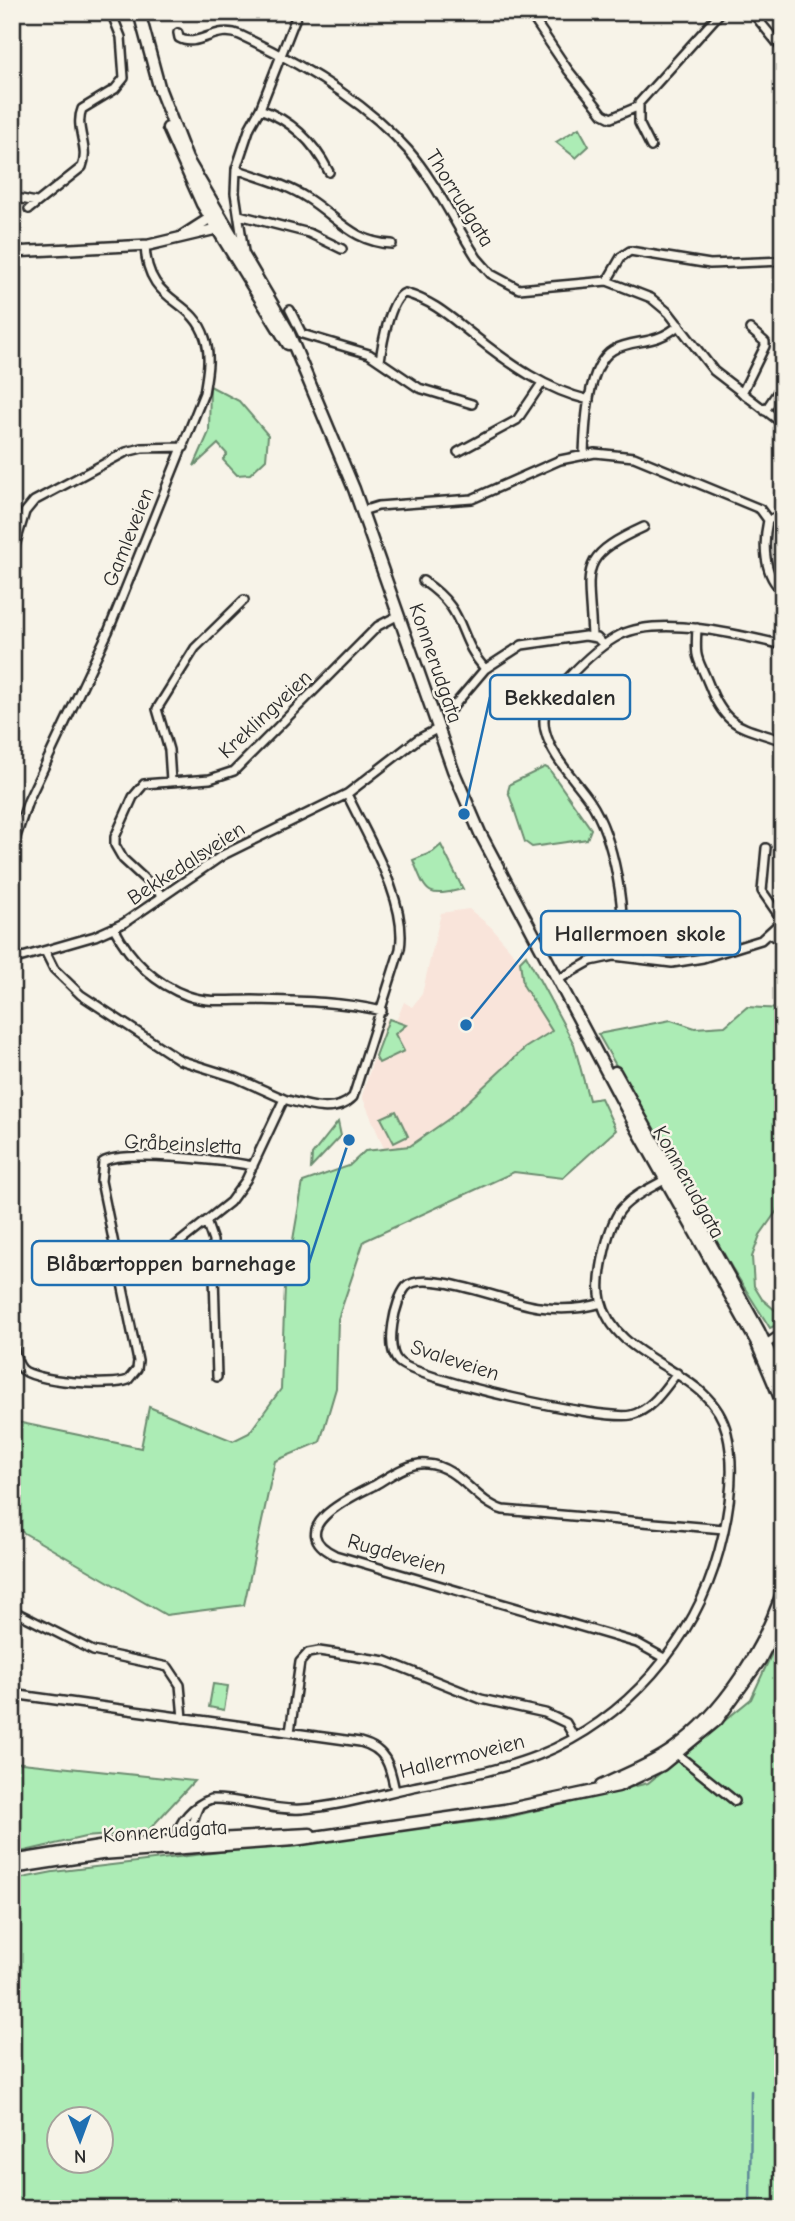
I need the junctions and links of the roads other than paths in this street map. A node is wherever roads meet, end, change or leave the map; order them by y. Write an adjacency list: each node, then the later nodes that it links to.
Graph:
1 (111, 12): 16 (street)
2 (139, 12): 19 (main road, Konnerudgata)
3 (298, 12): 9 (street)
4 (529, 12): 10 (street)
5 (721, 12): 10 (street)
6 (752, 12): 8 (street)
7 (178, 33): 9 (street, Thorrudgata)
8 (783, 50)
9 (282, 55): 11 (street); 26 (street, Thorrudgata)
10 (637, 107): 12 (street)
11 (260, 109): 13 (street); 14 (street)
12 (651, 147)
13 (236, 169): 18 (street); 20 (street)
14 (329, 172)
15 (12, 197): 16 (street)
16 (36, 202): 17 (street)
17 (29, 209)
18 (239, 215): 22 (street); 24 (street)
19 (215, 221): 21 (street); 24 (main road, Konnerudgata); 30 (main road, Konnerudgata)
20 (392, 244)
21 (145, 245): 23 (street); 39 (street, Gamleveien)
22 (342, 249)
23 (12, 252)
24 (244, 257): 30 (main road, Konnerudgata)
25 (783, 261): 26 (street)
26 (607, 281): 28 (street)
27 (290, 310): 31 (street)
28 (678, 325): 34 (street); 35 (street)
29 (750, 329): 34 (street)
30 (294, 352): 42 (main road, Konnerudgata)
31 (380, 360): 32 (street); 36 (street)
32 (542, 383): 35 (street); 40 (street)
33 (783, 384): 37 (street)
34 (742, 393): 37 (street)
35 (589, 400): 41 (street)
36 (472, 404)
37 (765, 411): 38 (street)
38 (783, 424)
39 (184, 447): 46 (street); 62 (street, Gamleveien)
40 (458, 452)
41 (584, 454): 42 (street); 44 (street)
42 (362, 511): 50 (main road, Konnerudgata)
43 (783, 515): 44 (street)
44 (768, 520): 48 (street)
45 (644, 527): 52 (street)
46 (13, 553)
47 (423, 581): 55 (street)
48 (783, 591)
49 (243, 600): 59 (street)
50 (399, 615): 57 (main road, Konnerudgata); 59 (street, Kreklingveien)
51 (697, 628): 53 (street); 54 (street); 58 (street)
52 (592, 636): 53 (street); 55 (street)
53 (604, 645): 69 (street)
54 (783, 645)
55 (485, 669): 56 (street)
56 (452, 708)
57 (439, 728): 60 (street, Bekkedalsveien); 71 (main road, Konnerudgata)
58 (783, 741)
59 (171, 781): 63 (street, Kreklingveien)
60 (347, 793): 63 (street, Bekkedalsveien); 72 (street)
61 (766, 848): 64 (street)
62 (12, 849)
63 (163, 895): 65 (street, Bekkedalsveien)
64 (783, 920): 66 (street)
65 (114, 929): 68 (street, Bekkedalsveien); 72 (street)
66 (769, 933): 67 (street); 69 (street)
67 (783, 942)
68 (45, 951): 70 (street, Bekkedalsveien); 73 (street)
69 (620, 956): 71 (street)
70 (12, 960)
71 (559, 979): 75 (main road, Konnerudgata)
72 (382, 1011): 73 (street)
73 (284, 1099): 74 (street)
74 (253, 1166): 76 (street); 77 (street, Gråbeinsletta)
75 (668, 1178): 78 (street); 81 (main road, Konnerudgata)
76 (207, 1224): 77 (street); 83 (street)
77 (122, 1280): 80 (street, Gråbeinsletta)
78 (602, 1303): 82 (street, Hallermoveien); 82 (street, Svaleveien)
79 (783, 1333): 81 (street)
80 (12, 1338)
81 (762, 1346): 84 (main road, Konnerudgata); 85 (main road, Konnerudgata)
82 (677, 1373): 86 (street, Hallermoveien)
83 (217, 1377)
84 (783, 1382)
85 (783, 1405)
86 (724, 1529): 90 (street, Hallermoveien); 90 (street, Rugdeveien)
87 (783, 1590): 95 (main road, Konnerudgata)
88 (12, 1610): 92 (street)
89 (783, 1614): 95 (main road, Konnerudgata)
90 (664, 1658): 94 (street, Hallermoveien)
91 (12, 1694): 92 (street)
92 (183, 1718): 93 (street)
93 (290, 1732): 94 (street); 96 (street)
94 (574, 1737): 96 (street, Hallermoveien)
95 (674, 1753): 97 (street); 99 (main road, Konnerudgata)
96 (396, 1791): 98 (street, Hallermoveien)
97 (735, 1801)
98 (199, 1806): 100 (street); 101 (street)
99 (321, 1835): 100 (main road, Konnerudgata); 101 (main road, Konnerudgata)
100 (189, 1838): 101 (main road, Konnerudgata)
101 (178, 1843): 102 (main road, Konnerudgata); 103 (main road, Konnerudgata)
102 (12, 1861)
103 (12, 1868)

